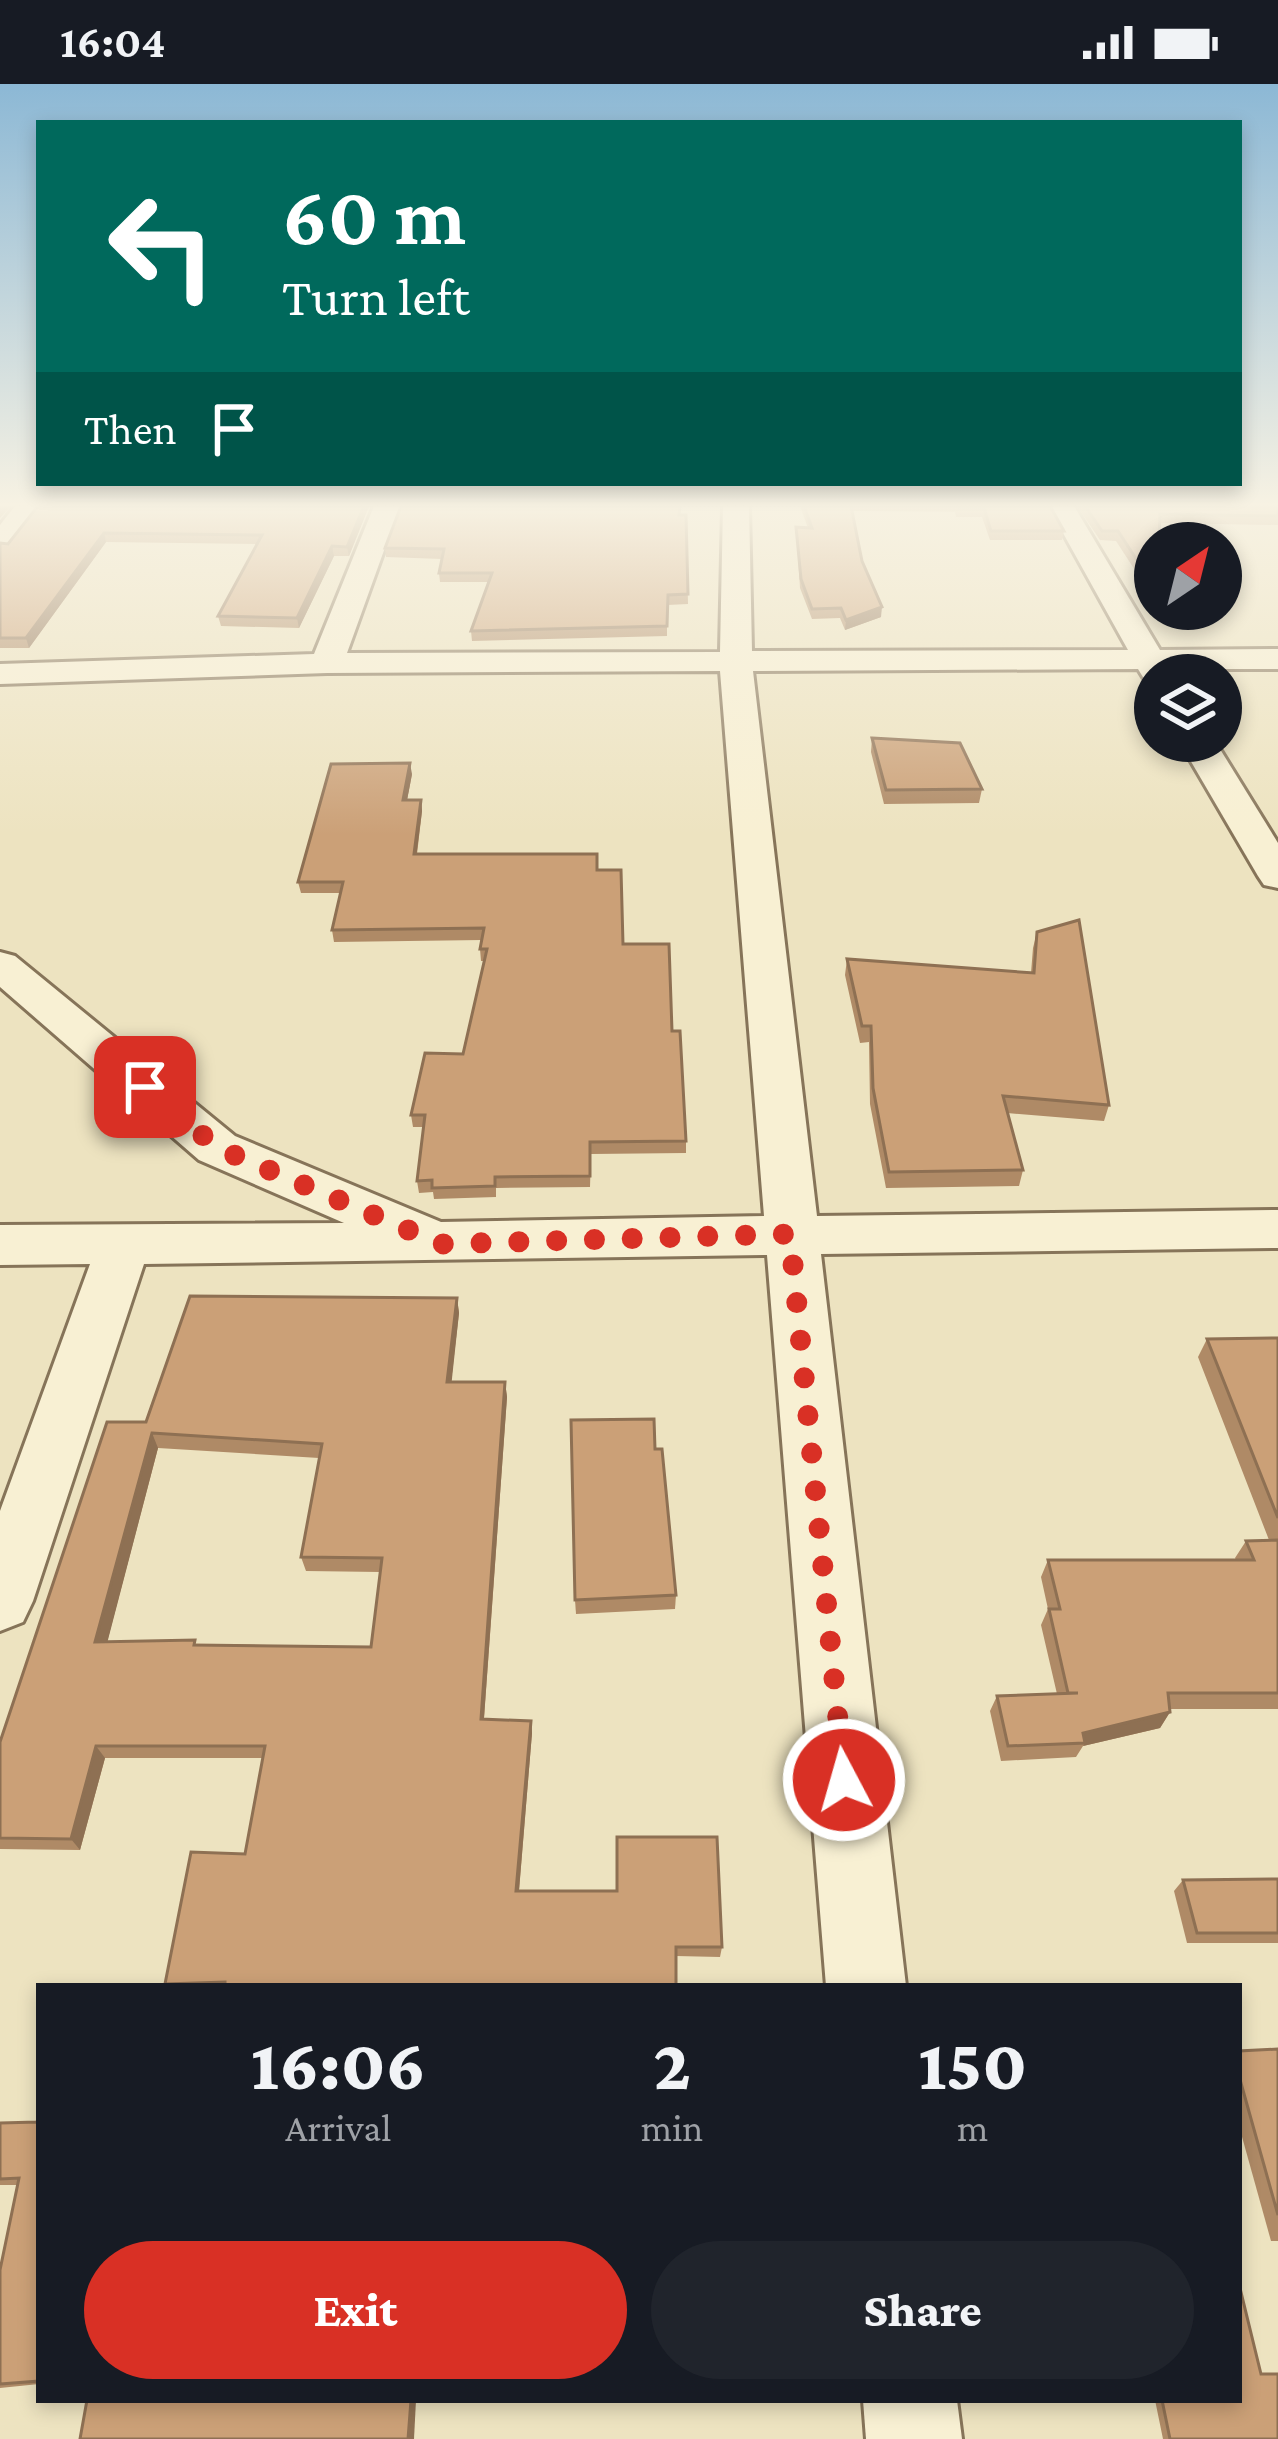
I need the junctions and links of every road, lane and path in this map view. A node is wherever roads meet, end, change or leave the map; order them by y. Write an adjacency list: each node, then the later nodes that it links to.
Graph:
1 (345, 616): 8 (street)
2 (736, 616): 7 (street)
3 (1123, 616): 4 (street)
4 (1145, 654)
5 (1278, 659): 6 (street)
6 (1242, 661)
7 (736, 662): 8 (street); 9 (street); 15 (street)
8 (327, 663): 10 (street)
9 (1134, 667)
10 (0, 674)
11 (1210, 762): 12 (street)
12 (1278, 876)
13 (0, 965): 16 (street)
14 (1278, 1228): 15 (street)
15 (790, 1234): 16 (street); 20 (street)
16 (441, 1244): 18 (street)
17 (0, 1245): 18 (street)
18 (124, 1245): 19 (street)
19 (0, 1601)
20 (866, 1983)
21 (910, 2403): 22 (street)
22 (914, 2439)

